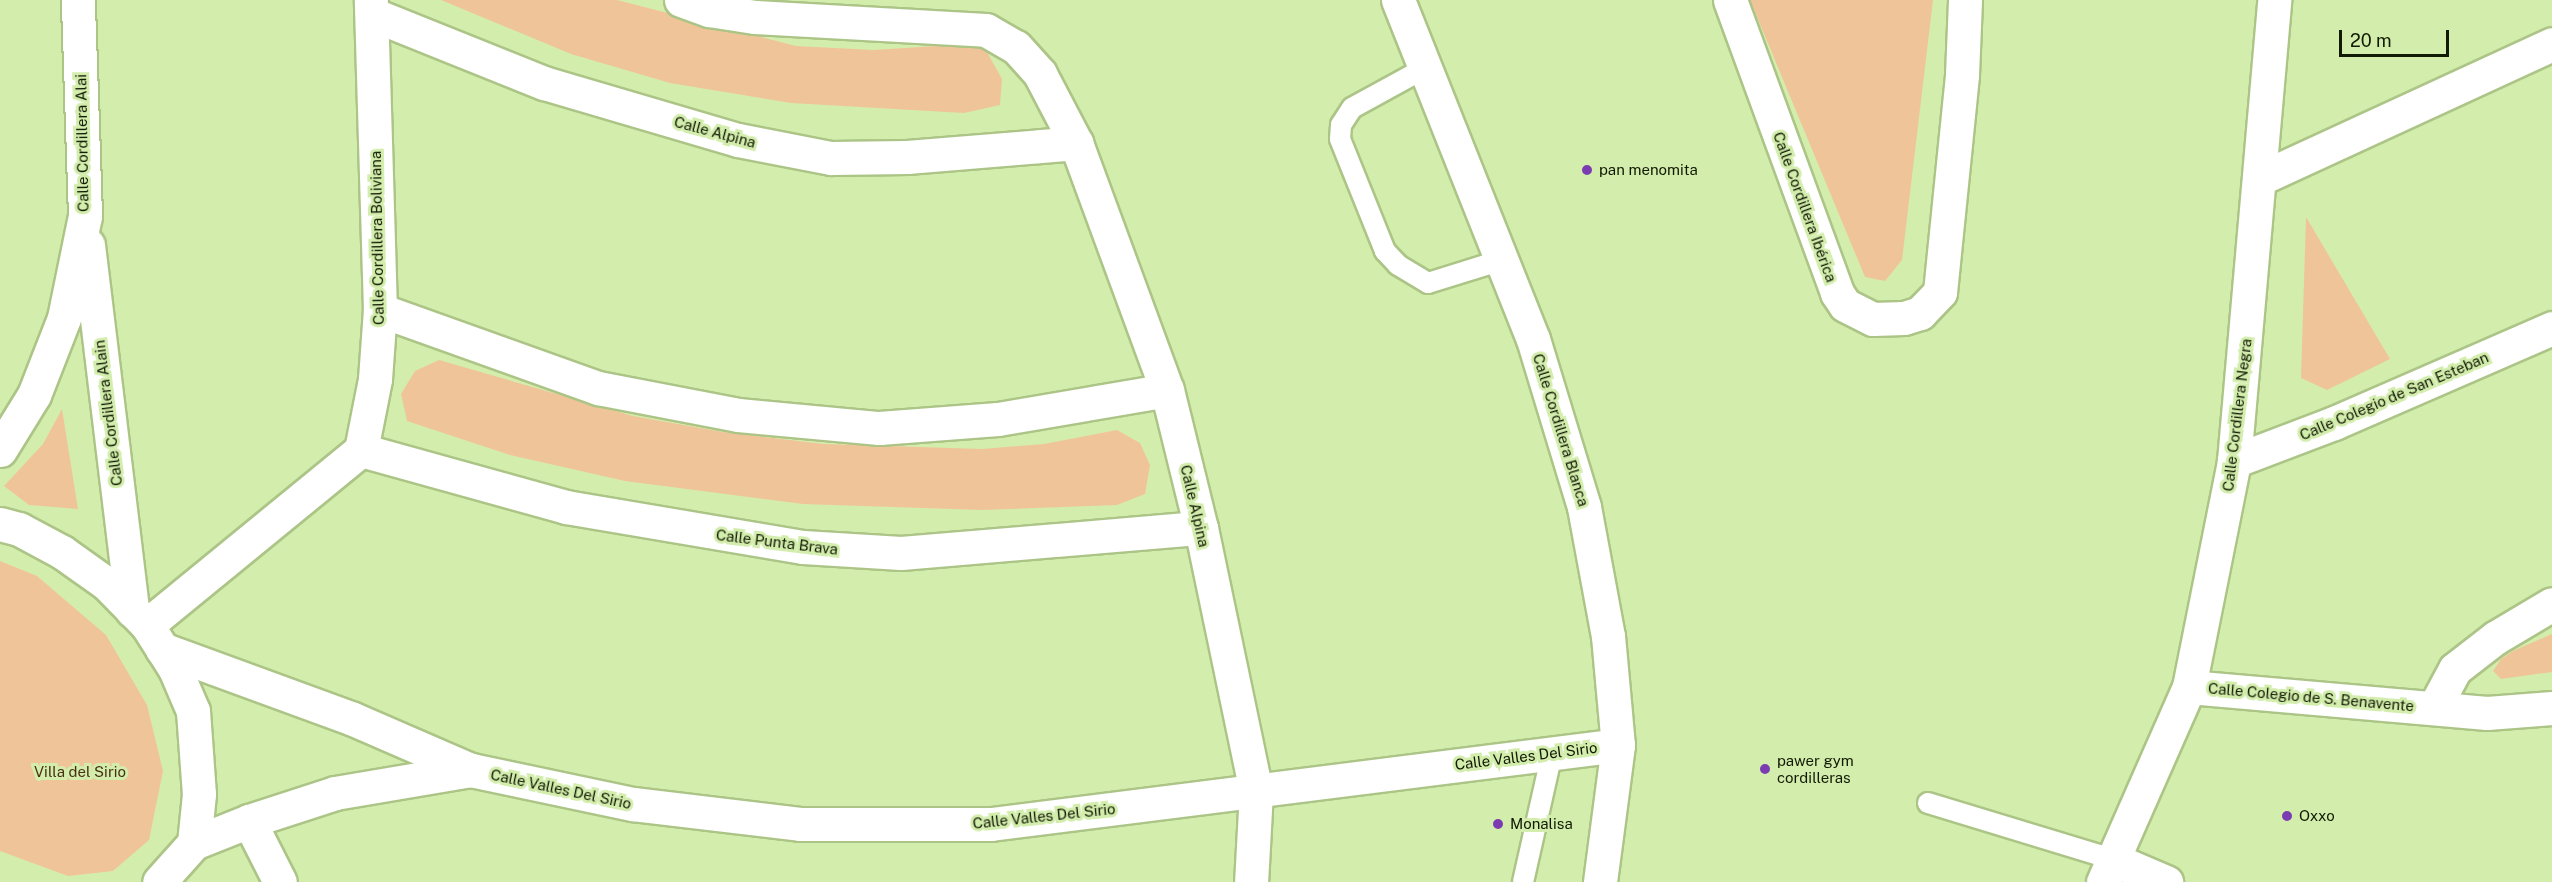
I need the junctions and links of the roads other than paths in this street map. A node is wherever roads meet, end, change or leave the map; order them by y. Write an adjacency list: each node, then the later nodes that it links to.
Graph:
1 (78, 0): 12 (street, Calle Cordillera Alai)
2 (681, 0): 10 (street, Calle Alpina)
3 (1398, 0): 9 (street, Calle Cordillera Blanca)
4 (1730, 0): 5 (street, Calle Cordillera Ibérica)
5 (1965, 0)
6 (2274, 0): 11 (street, Calle Cordillera Negra)
7 (371, 7): 10 (street, Calle Alpina); 14 (street, Calle Cordillera Boliviana)
8 (2552, 44): 11 (street)
9 (1425, 68): 13 (street, Calle Cordillera Blanca); 13 (lane)
10 (1076, 142): 16 (street, Calle Alpina)
11 (2261, 177): 19 (street, Calle Cordillera Negra)
12 (85, 216): 17 (street, Calle Cordillera Alai); 23 (street, Calle Cordillera Alain)
13 (1502, 260): 27 (street, Calle Cordillera Blanca)
14 (380, 310): 16 (street); 18 (street, Calle Cordillera Boliviana)
15 (2552, 328): 19 (street, Calle Colegio de San Esteban)
16 (1167, 390): 21 (street, Calle Alpina)
17 (0, 450)
18 (361, 450): 21 (street, Calle Punta Brava); 23 (street)
19 (2234, 461): 24 (street, Calle Cordillera Negra)
20 (0, 524): 23 (street)
21 (1201, 528): 30 (street, Calle Alpina)
22 (2552, 604): 25 (street, Calle Colegio de S. Benavente)
23 (147, 628): 29 (street, Calle Valles Del Sirio); 33 (street)
24 (2189, 687): 25 (street, Calle Colegio de S. Benavente); 34 (street, Calle Cordillera Negra)
25 (2434, 708): 26 (street, Calle Colegio de S. Benavente)
26 (2552, 708)
27 (1618, 744): 28 (street, Calle Valles Del Sirio); 39 (street, Calle Cordillera Blanca)
28 (1552, 753): 30 (street, Calle Valles Del Sirio); 38 (lane)
29 (471, 770): 30 (street, Calle Valles Del Sirio); 32 (street, Calle Valles Del Sirio)
30 (1256, 791): 37 (street, Calle Alpina)
31 (1928, 803): 34 (lane)
32 (249, 821): 33 (street, Calle Valles Del Sirio); 36 (street)
33 (194, 843): 35 (street)
34 (2108, 871): 40 (street)
35 (159, 882)
36 (280, 882)
37 (1251, 882)
38 (1523, 882)
39 (1600, 882)
40 (2166, 882)

